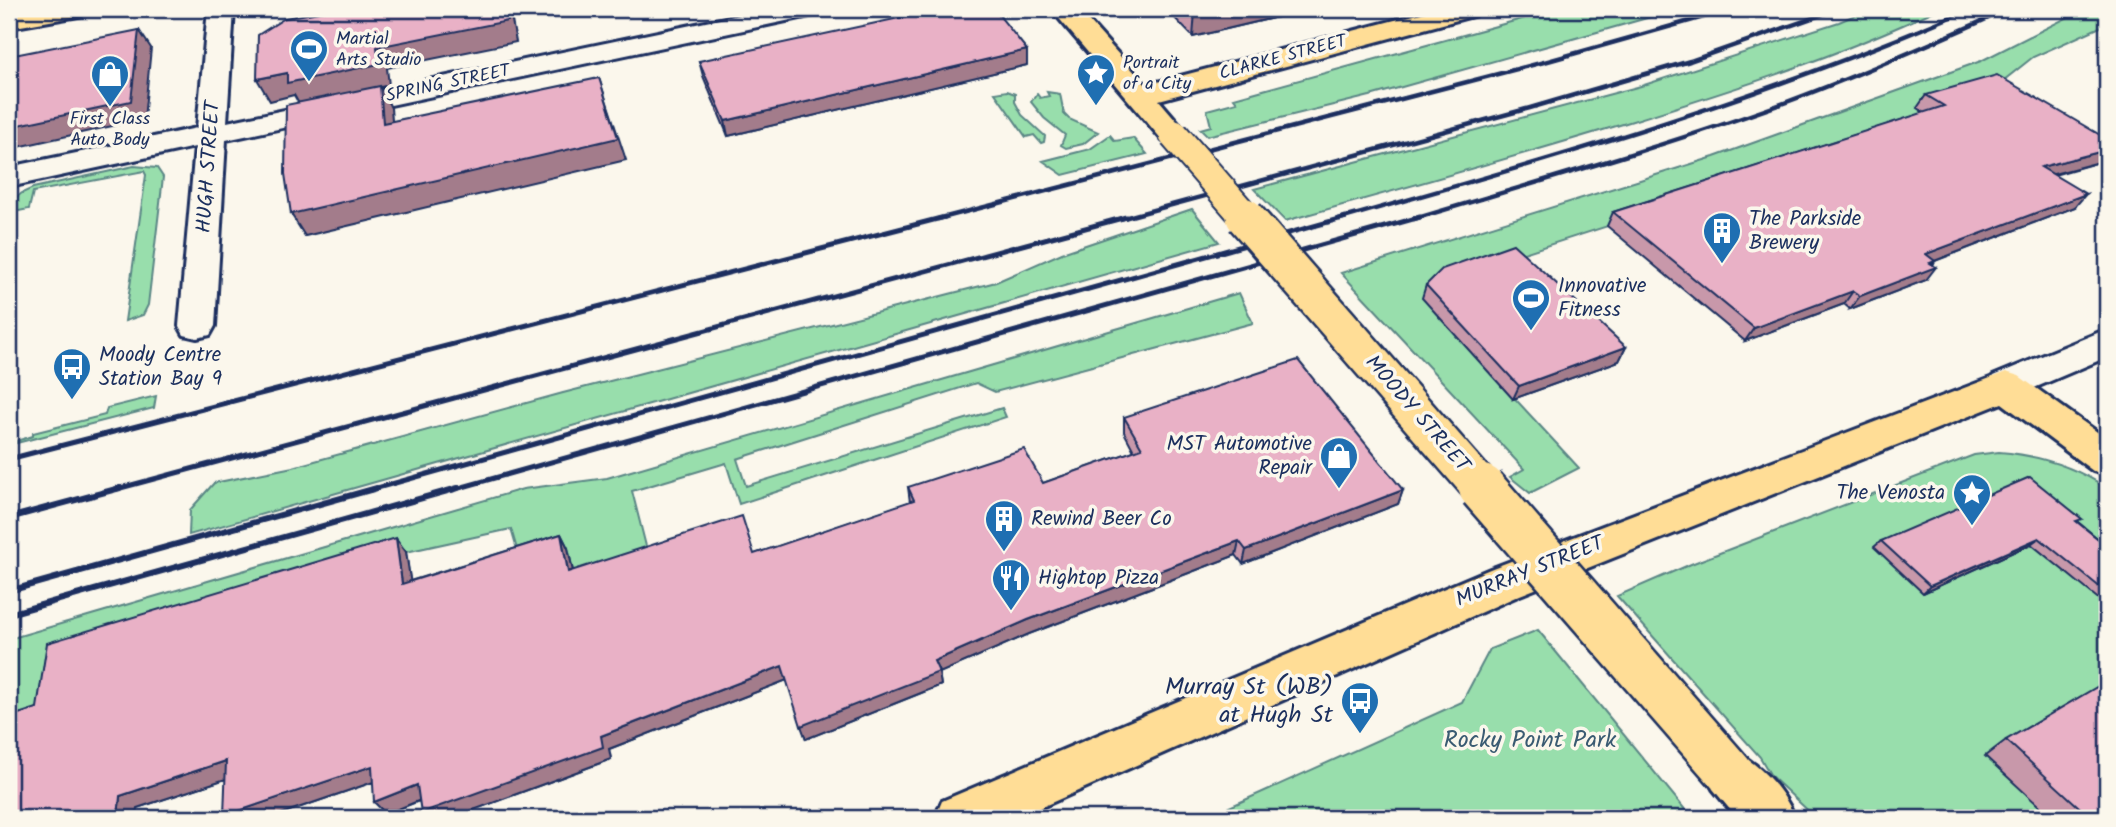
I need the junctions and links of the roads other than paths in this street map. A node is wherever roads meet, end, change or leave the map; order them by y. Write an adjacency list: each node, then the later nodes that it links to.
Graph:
1 (73, 9): 6 (main road)
2 (221, 9): 8 (street, HUGH STREET)
3 (805, 9): 8 (street, SPRING STREET)
4 (1063, 9): 7 (main road, MOODY STREET)
5 (1467, 9): 7 (main road, CLARKE STREET)
6 (9, 20)
7 (1140, 96): 15 (main road, MOODY STREET, bridge)
8 (212, 134): 9 (street, SPRING STREET); 10 (street, HUGH STREET)
9 (9, 177)
10 (197, 326)
11 (2107, 342): 12 (street, MURRAY STREET)
12 (2006, 386): 13 (main road); 14 (main road, MURRAY STREET)
13 (2107, 460)
14 (960, 818)
15 (1770, 818)

